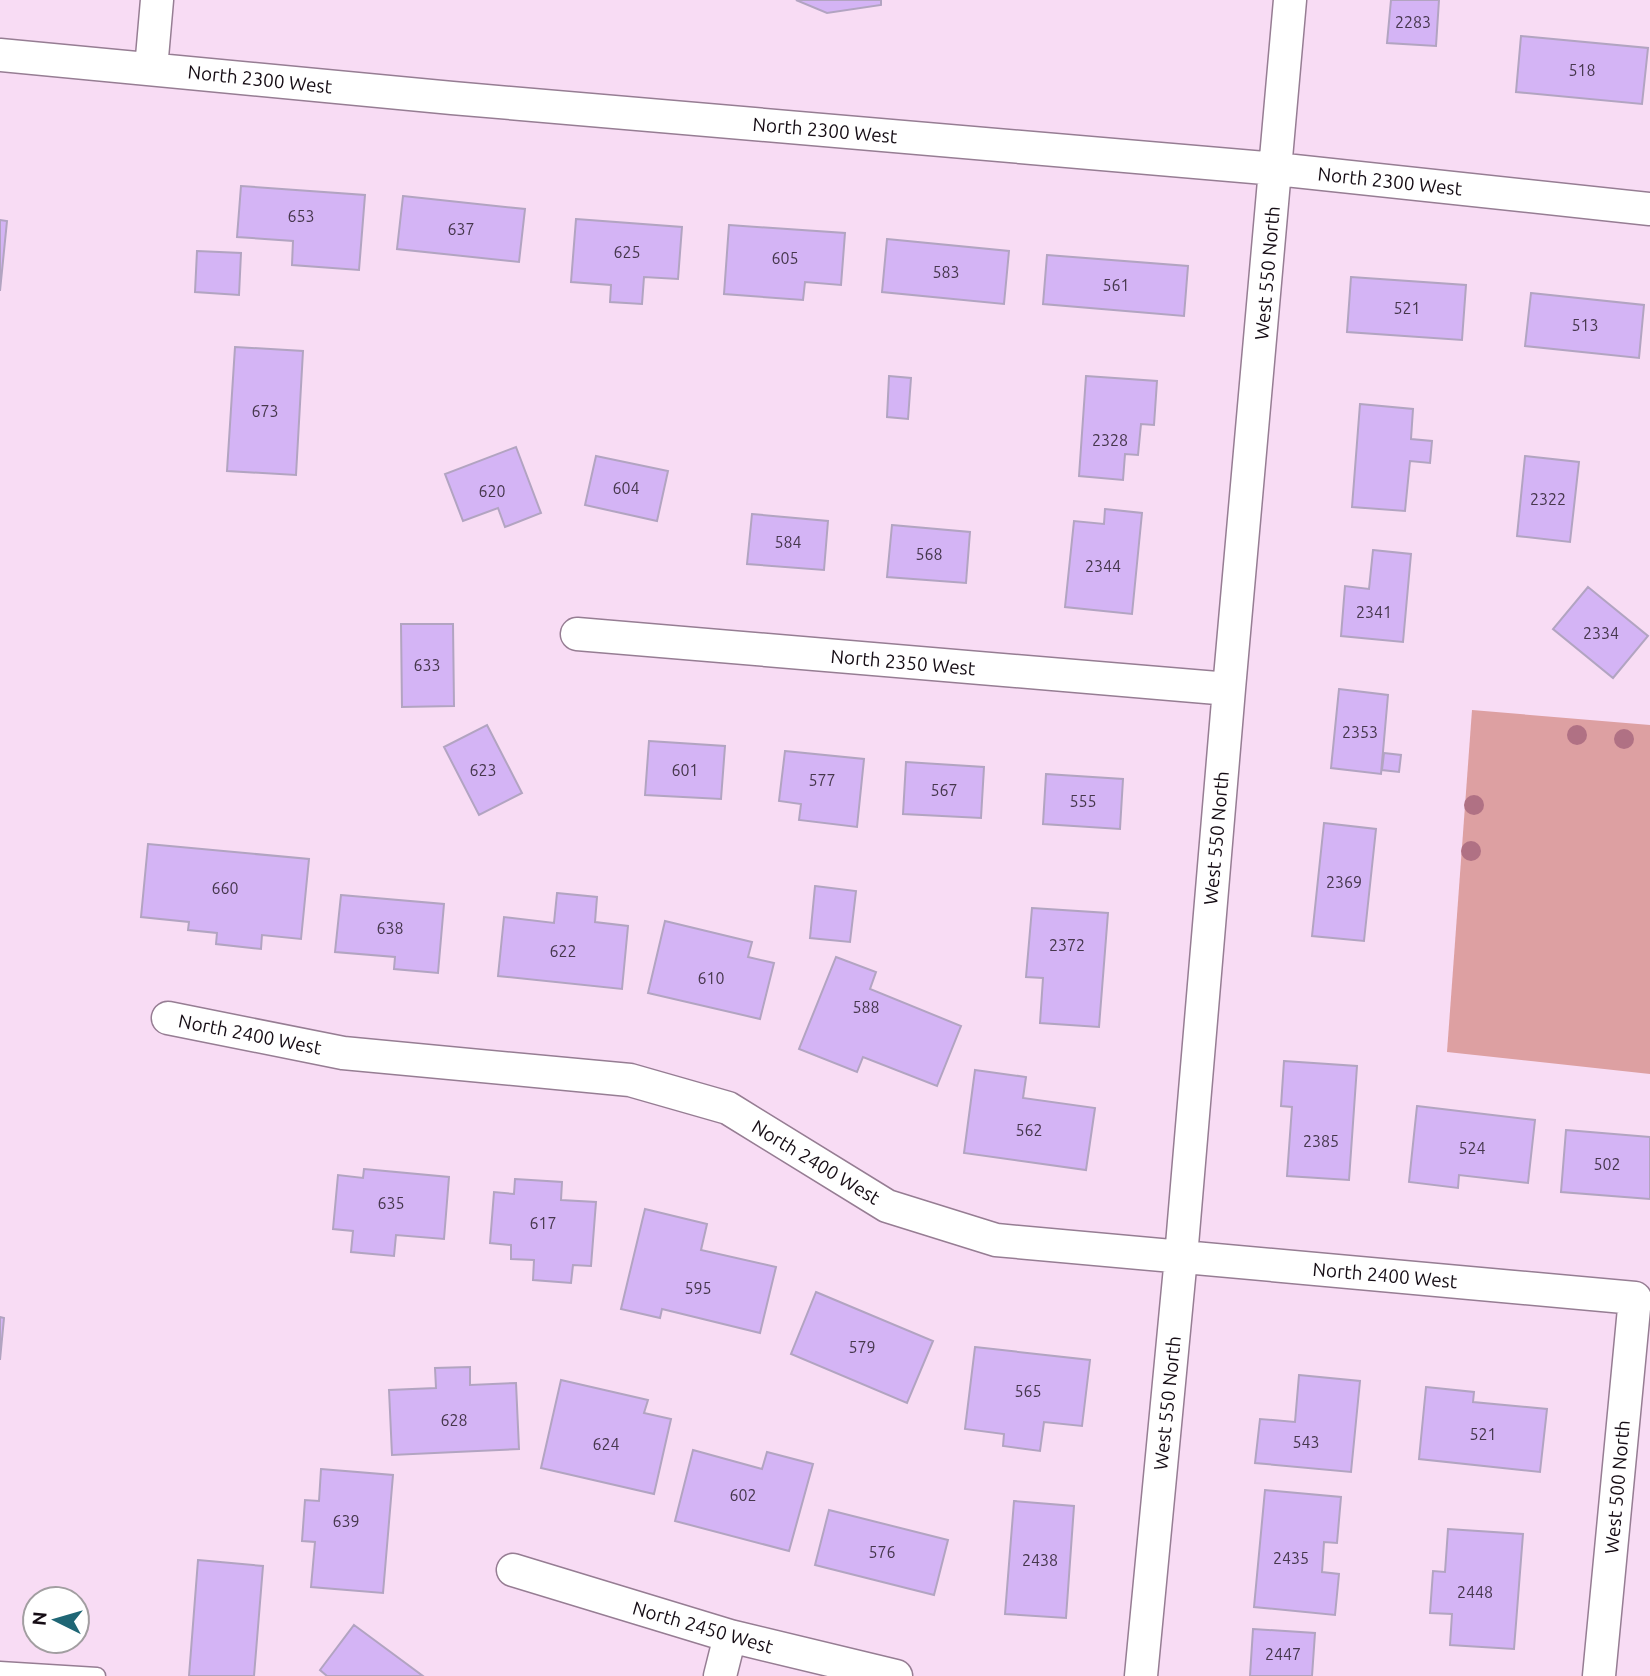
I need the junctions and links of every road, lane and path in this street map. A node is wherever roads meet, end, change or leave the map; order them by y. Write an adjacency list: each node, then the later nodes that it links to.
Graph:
1 (157, 0): 4 (street)
2 (1290, 0): 5 (street, West 550 North)
3 (0, 55): 4 (street, North 2300 West)
4 (151, 69): 5 (street, North 2300 West)
5 (1276, 169): 6 (street, North 2300 West); 8 (street, West 550 North)
6 (1650, 209)
7 (577, 634): 8 (street, North 2350 West)
8 (1229, 689): 10 (street, West 550 North)
9 (169, 1018): 10 (street, North 2400 West)
10 (1181, 1257): 11 (street, North 2400 West); 18 (street, West 550 North)
11 (1635, 1298): 19 (street, West 500 North)
12 (513, 1570): 13 (street, North 2450 West)
13 (730, 1636): 16 (street); 17 (street, North 2450 West)
14 (0, 1670): 15 (lane)
15 (97, 1676)
16 (720, 1676)
17 (896, 1676)
18 (1141, 1676)
19 (1599, 1676)

